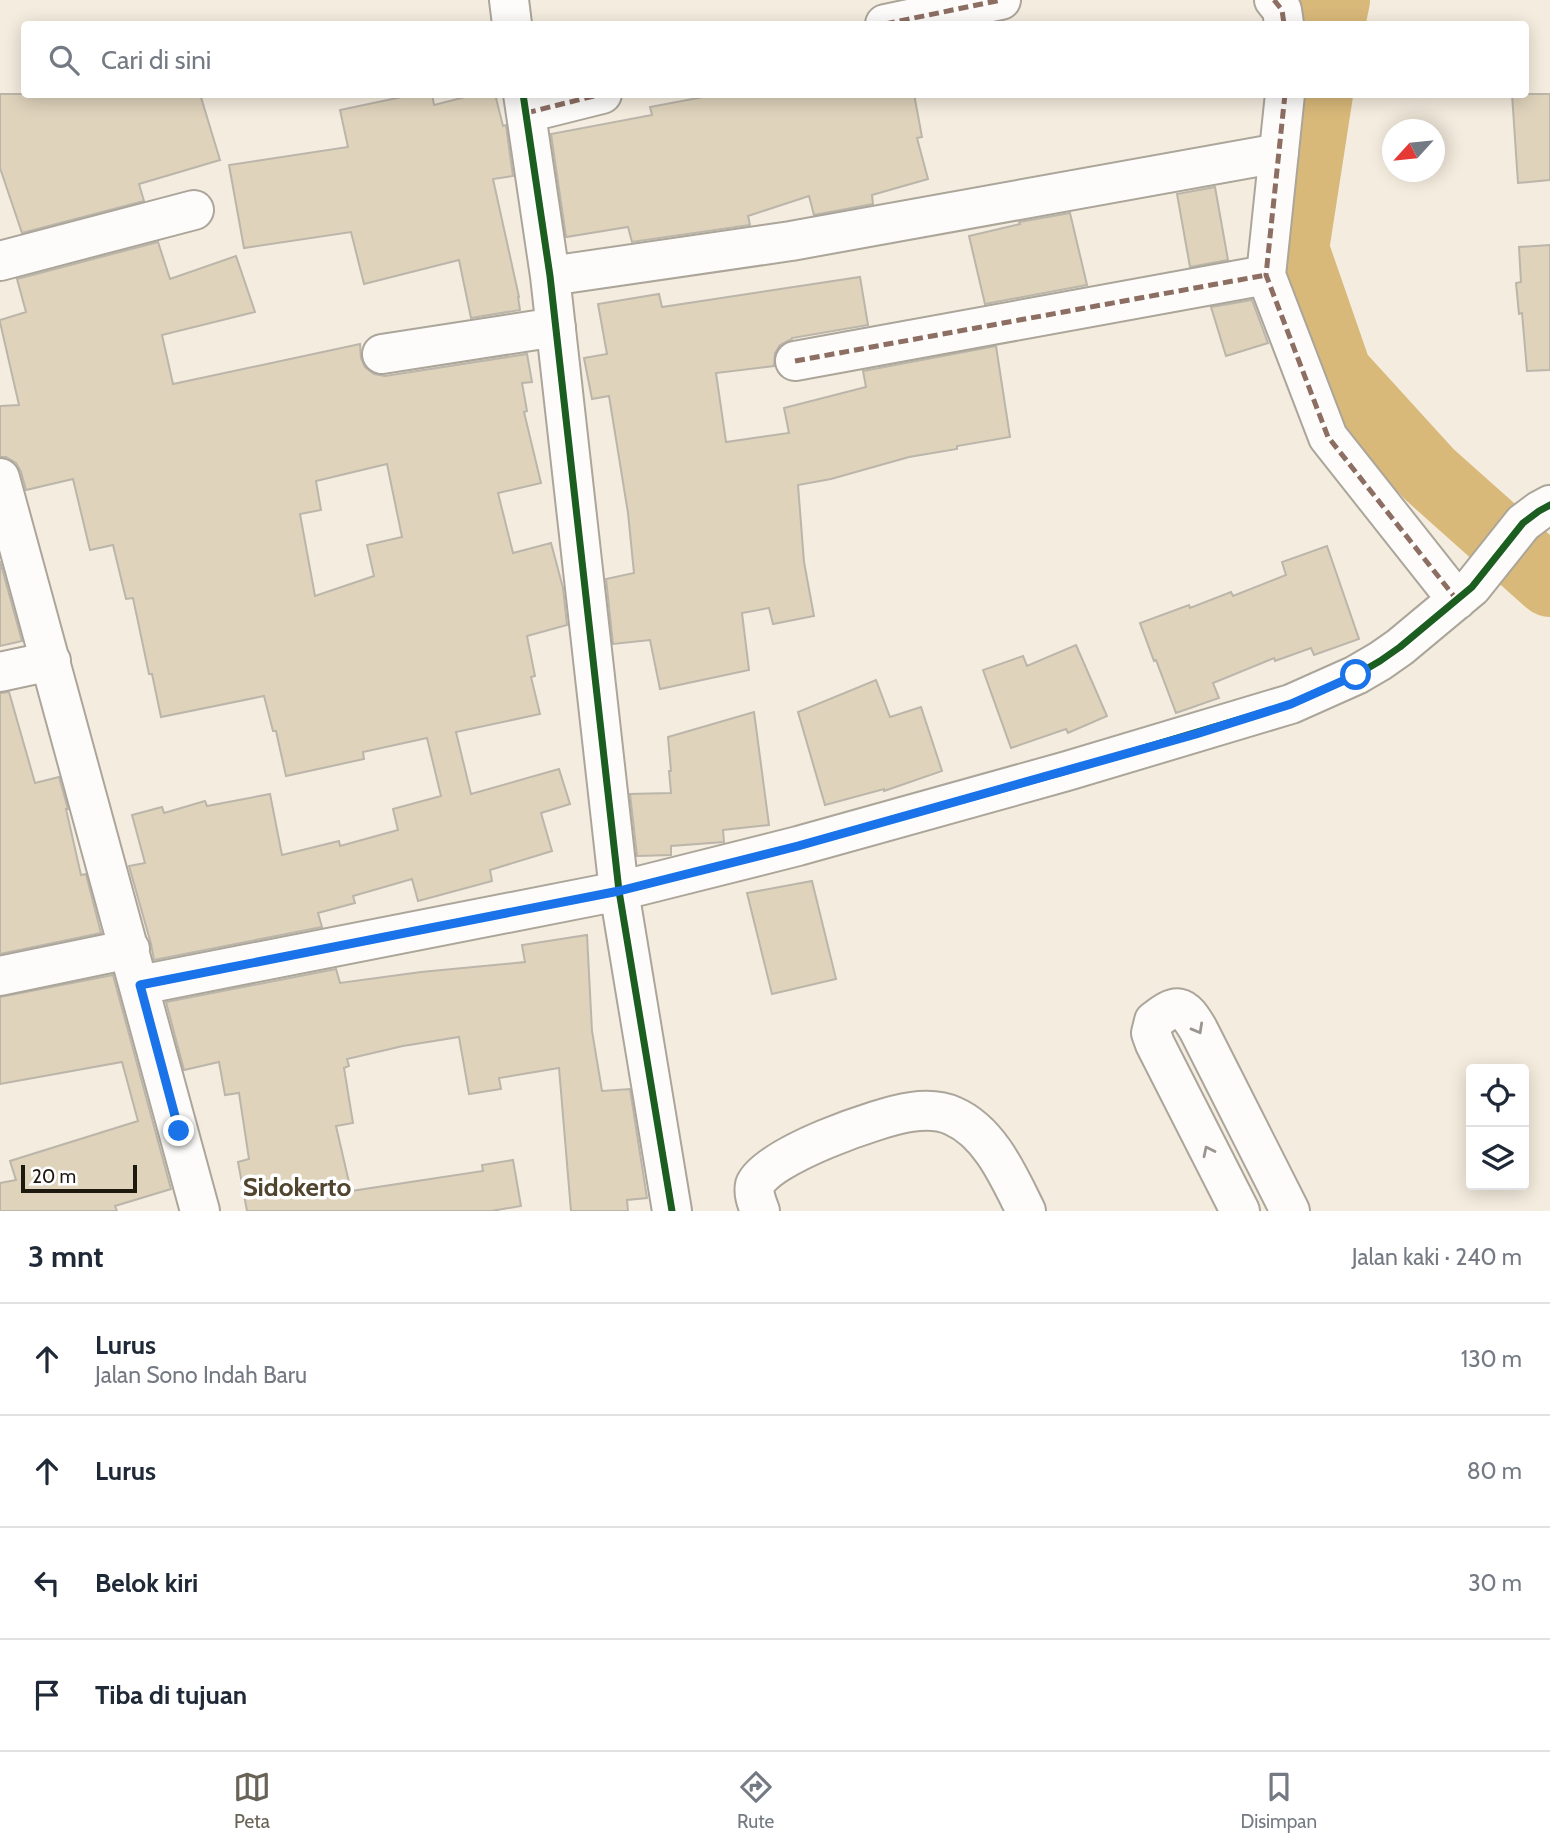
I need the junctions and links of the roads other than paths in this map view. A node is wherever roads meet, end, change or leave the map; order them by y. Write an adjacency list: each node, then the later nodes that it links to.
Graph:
1 (509, 0): 4 (street)
2 (1001, 0): 5 (street)
3 (1274, 0): 6 (street)
4 (512, 21)
5 (900, 21)
6 (1284, 21)
7 (571, 98): 9 (street)
8 (1285, 98): 10 (street)
9 (524, 104): 14 (street)
10 (1279, 153): 13 (street); 14 (street)
11 (194, 210): 12 (street)
12 (0, 261)
13 (1266, 275): 17 (street); 21 (street)
14 (550, 276): 15 (street)
15 (556, 327): 16 (street); 24 (street)
16 (382, 354)
17 (795, 361)
18 (0, 478): 20 (street)
19 (1536, 514): 21 (street)
20 (13, 579): 22 (street)
21 (1464, 594): 24 (street)
22 (51, 660): 23 (street); 25 (street)
23 (0, 672)
24 (619, 891): 27 (street); 29 (street)
25 (130, 949): 26 (street); 27 (street)
26 (0, 976)
27 (140, 985): 28 (street)
28 (200, 1211)
29 (671, 1211)
30 (760, 1211): 31 (street)
31 (1026, 1211)
32 (1240, 1211): 33 (street, one-way to 33)
33 (1290, 1211)

